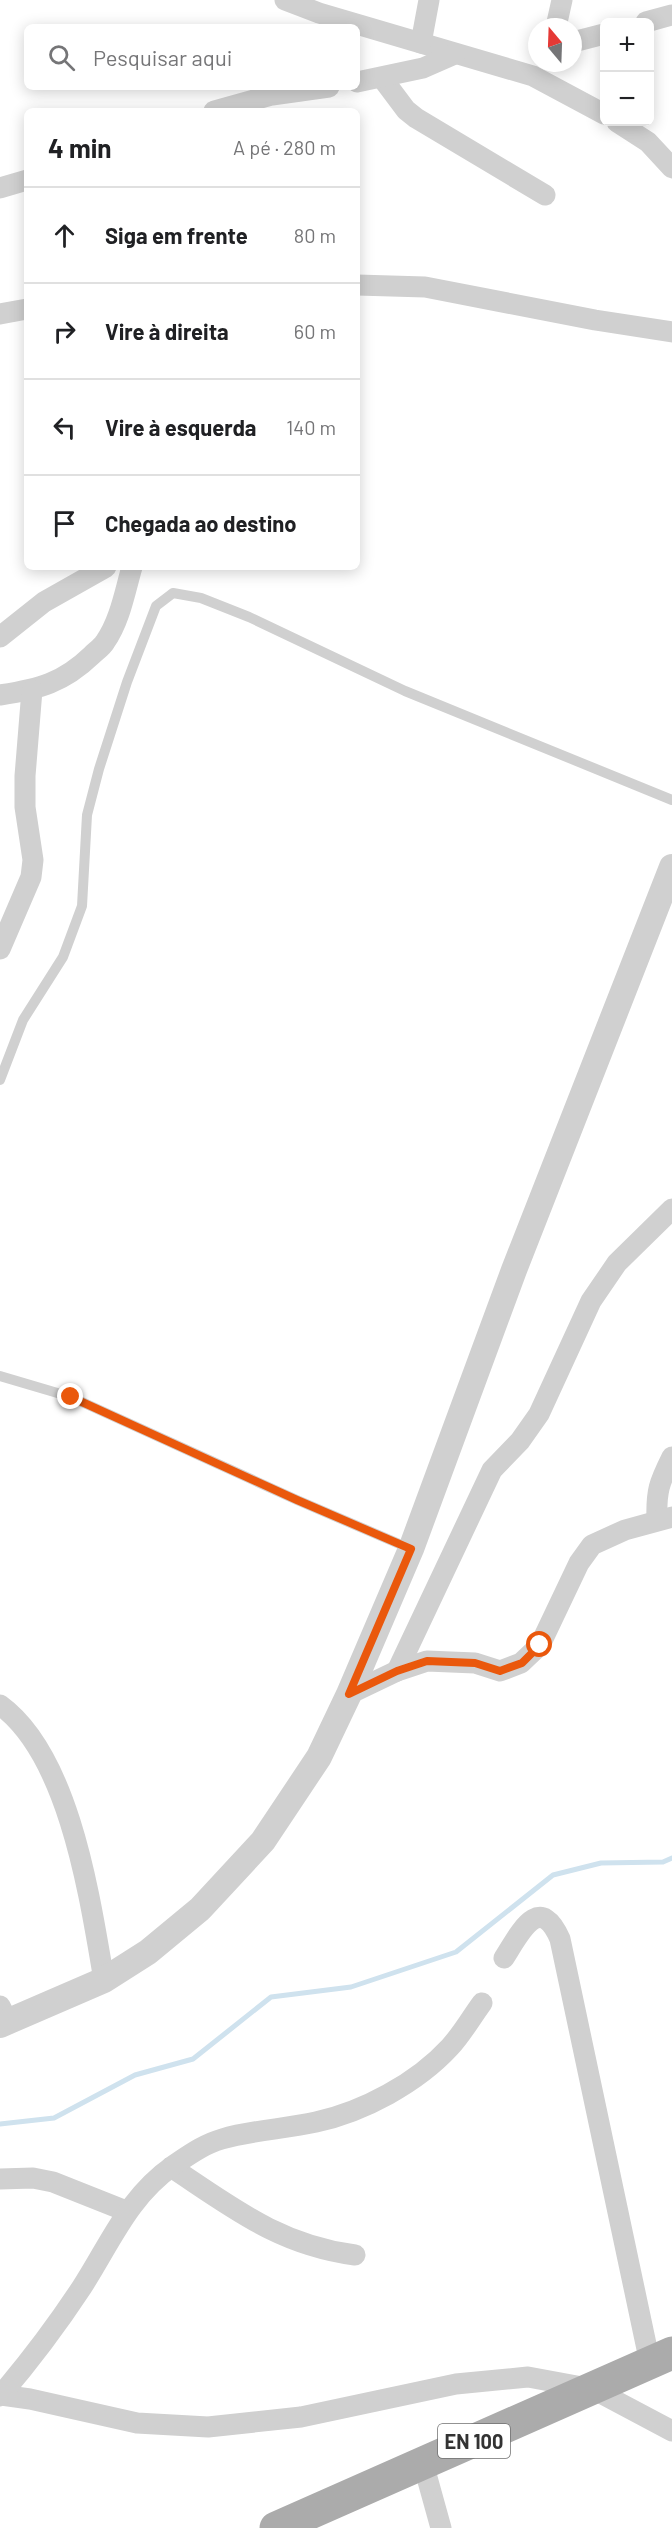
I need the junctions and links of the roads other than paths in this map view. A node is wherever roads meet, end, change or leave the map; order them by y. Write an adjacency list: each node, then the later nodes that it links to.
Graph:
1 (285, 0): 6 (street)
2 (429, 0): 12 (street)
3 (562, 0): 5 (street)
4 (672, 15): 7 (street)
5 (557, 18)
6 (318, 20): 8 (street)
7 (654, 20)
8 (336, 24)
9 (360, 29): 12 (street)
10 (600, 35): 11 (street)
11 (582, 40)
12 (421, 43): 13 (street)
13 (455, 54): 14 (street); 16 (street)
14 (528, 68)
15 (540, 72): 20 (street)
16 (382, 78): 17 (street); 25 (street)
17 (360, 82)
18 (299, 90): 19 (street)
19 (225, 108)
20 (600, 111)
21 (623, 126): 22 (street)
22 (672, 168)
23 (24, 181): 24 (street)
24 (0, 188)
25 (545, 195)
26 (360, 285): 29 (street)
27 (24, 310): 28 (street)
28 (0, 315)
29 (672, 332)
30 (101, 570): 32 (street)
31 (131, 570): 33 (street)
32 (0, 637)
33 (32, 690): 34 (street); 37 (street)
34 (0, 695)
35 (672, 800): 38 (lane)
36 (672, 867): 43 (street)
37 (0, 949)
38 (0, 1080)
39 (672, 1209): 44 (street)
40 (0, 1376): 43 (lane)
41 (672, 1457): 42 (street)
42 (665, 1519): 44 (street)
43 (411, 1549): 45 (street)
44 (397, 1671): 45 (street)
45 (349, 1694): 48 (street)
46 (0, 1705): 48 (street)
47 (504, 1958): 55 (street)
48 (104, 1980): 50 (street)
49 (482, 2003): 51 (street)
50 (3, 2018)
51 (171, 2167): 53 (street); 54 (street)
52 (0, 2179): 53 (street)
53 (126, 2211): 57 (street)
54 (355, 2255)
55 (661, 2358): 56 (main road, EN 100)
56 (593, 2389): 57 (street); 58 (street); 59 (main road, EN 100)
57 (0, 2396)
58 (672, 2431)
59 (423, 2463): 60 (main road, EN 100); 61 (street)
60 (276, 2528)
61 (441, 2528)

